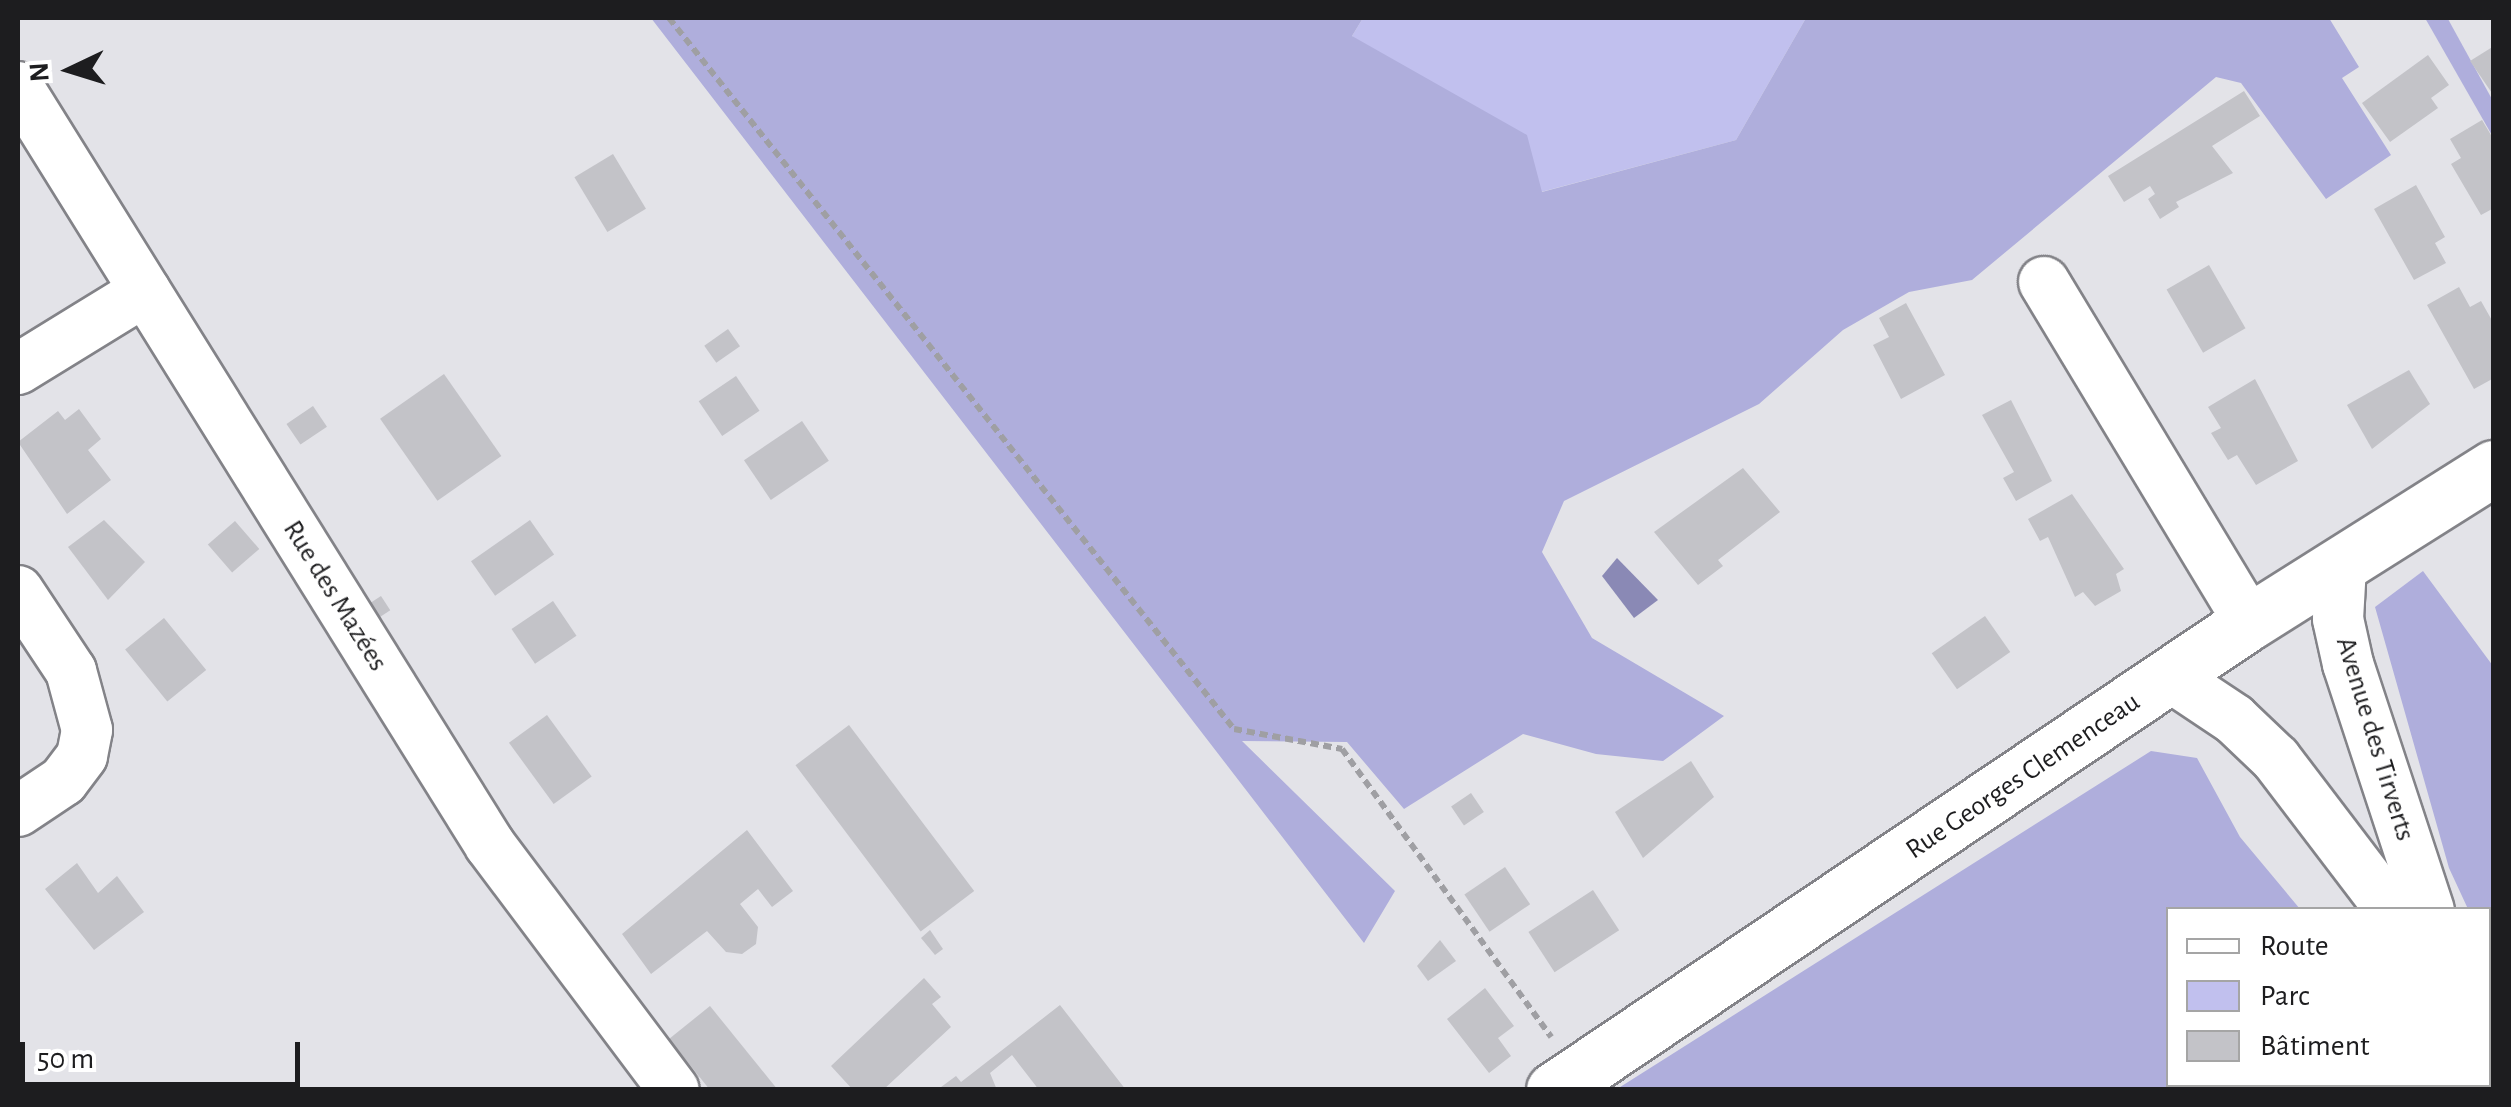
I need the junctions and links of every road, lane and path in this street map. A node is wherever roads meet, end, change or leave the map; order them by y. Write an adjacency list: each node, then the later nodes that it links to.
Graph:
1 (669, 18): 14 (path)
2 (18, 87): 4 (street, Rue des Mazées)
3 (2044, 282): 9 (street)
4 (144, 291): 5 (street); 15 (street, Rue des Mazées)
5 (18, 369)
6 (2494, 468): 7 (main road, Rue Georges Clemenceau)
7 (2341, 566): 9 (main road, Rue Georges Clemenceau); 13 (street, Avenue des Tirverts)
8 (18, 591): 11 (street)
9 (2249, 622): 10 (main road, Rue Georges Clemenceau)
10 (2170, 678): 12 (street, Avenue des Tirverts); 14 (main road, Rue Georges Clemenceau)
11 (18, 811)
12 (2389, 907)
13 (2428, 907)
14 (1566, 1082)
15 (674, 1090)

